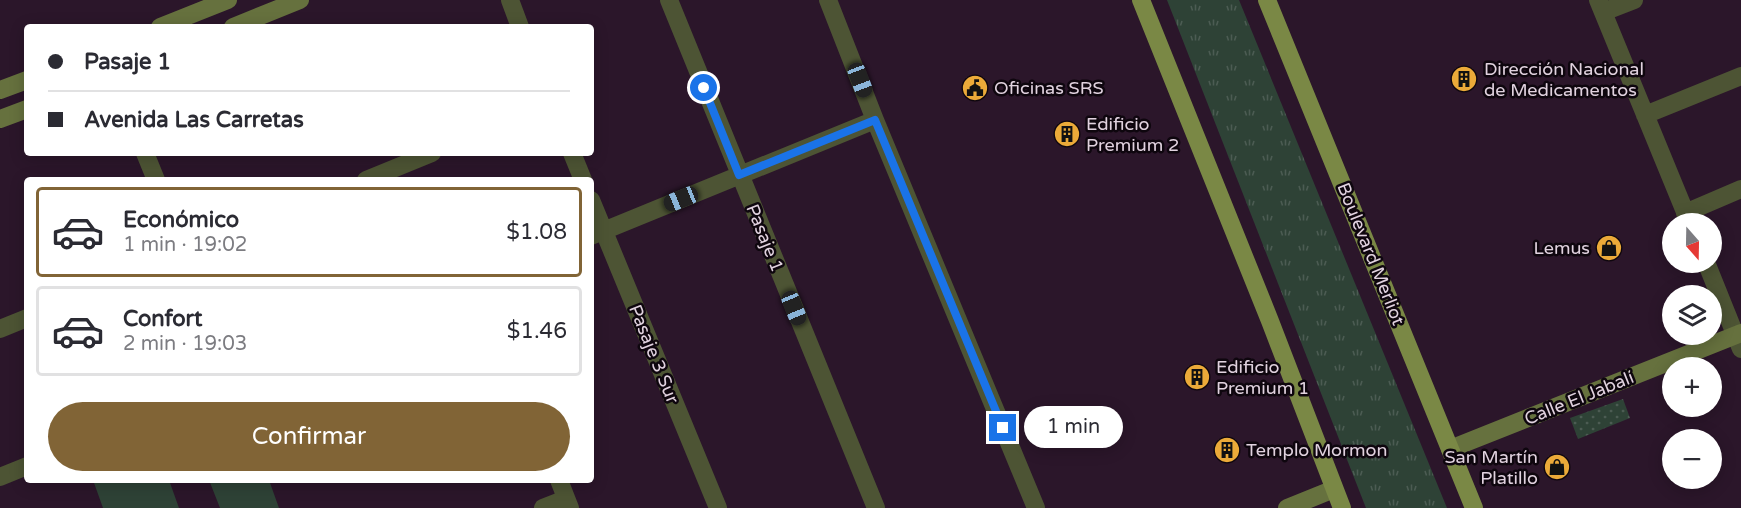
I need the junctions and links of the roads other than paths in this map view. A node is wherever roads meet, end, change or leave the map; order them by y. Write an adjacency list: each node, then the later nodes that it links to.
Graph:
1 (228, 0): 10 (main road)
2 (300, 0): 11 (main road)
3 (510, 0): 12 (street)
4 (669, 0): 23 (street, Pasaje 1)
5 (828, 0): 19 (street)
6 (1141, 0): 40 (main road)
7 (1267, 0): 36 (main road, Boulevard Merliot)
8 (1634, 0): 9 (street)
9 (1601, 6): 17 (street)
10 (168, 24)
11 (240, 24)
12 (519, 24)
13 (1741, 76): 17 (street)
14 (24, 81): 15 (main road)
15 (0, 90)
16 (24, 110): 18 (main road)
17 (1645, 115): 28 (street)
18 (0, 119)
19 (875, 120): 23 (street); 45 (street)
20 (146, 156): 24 (street)
21 (425, 156): 25 (street)
22 (573, 156): 26 (street)
23 (739, 175): 31 (street); 44 (street, Pasaje 1)
24 (155, 177)
25 (373, 177)
26 (582, 177)
27 (1741, 189): 29 (street)
28 (1686, 213)
29 (1697, 213)
30 (594, 216): 31 (street, Pasaje 3 Sur)
31 (597, 233): 43 (street, Pasaje 3 Sur)
32 (1711, 273): 35 (street)
33 (24, 319): 34 (street)
34 (0, 329)
35 (1739, 339): 36 (main road, Calle El Jabalí)
36 (1450, 449): 48 (main road, Boulevard Merliot)
37 (24, 467): 38 (street)
38 (0, 477)
39 (560, 483): 41 (street)
40 (1334, 489): 46 (main road); 47 (main road)
41 (568, 503): 42 (street)
42 (543, 508)
43 (718, 508)
44 (876, 508)
45 (1036, 508)
46 (1287, 508)
47 (1342, 508)
48 (1474, 508)

